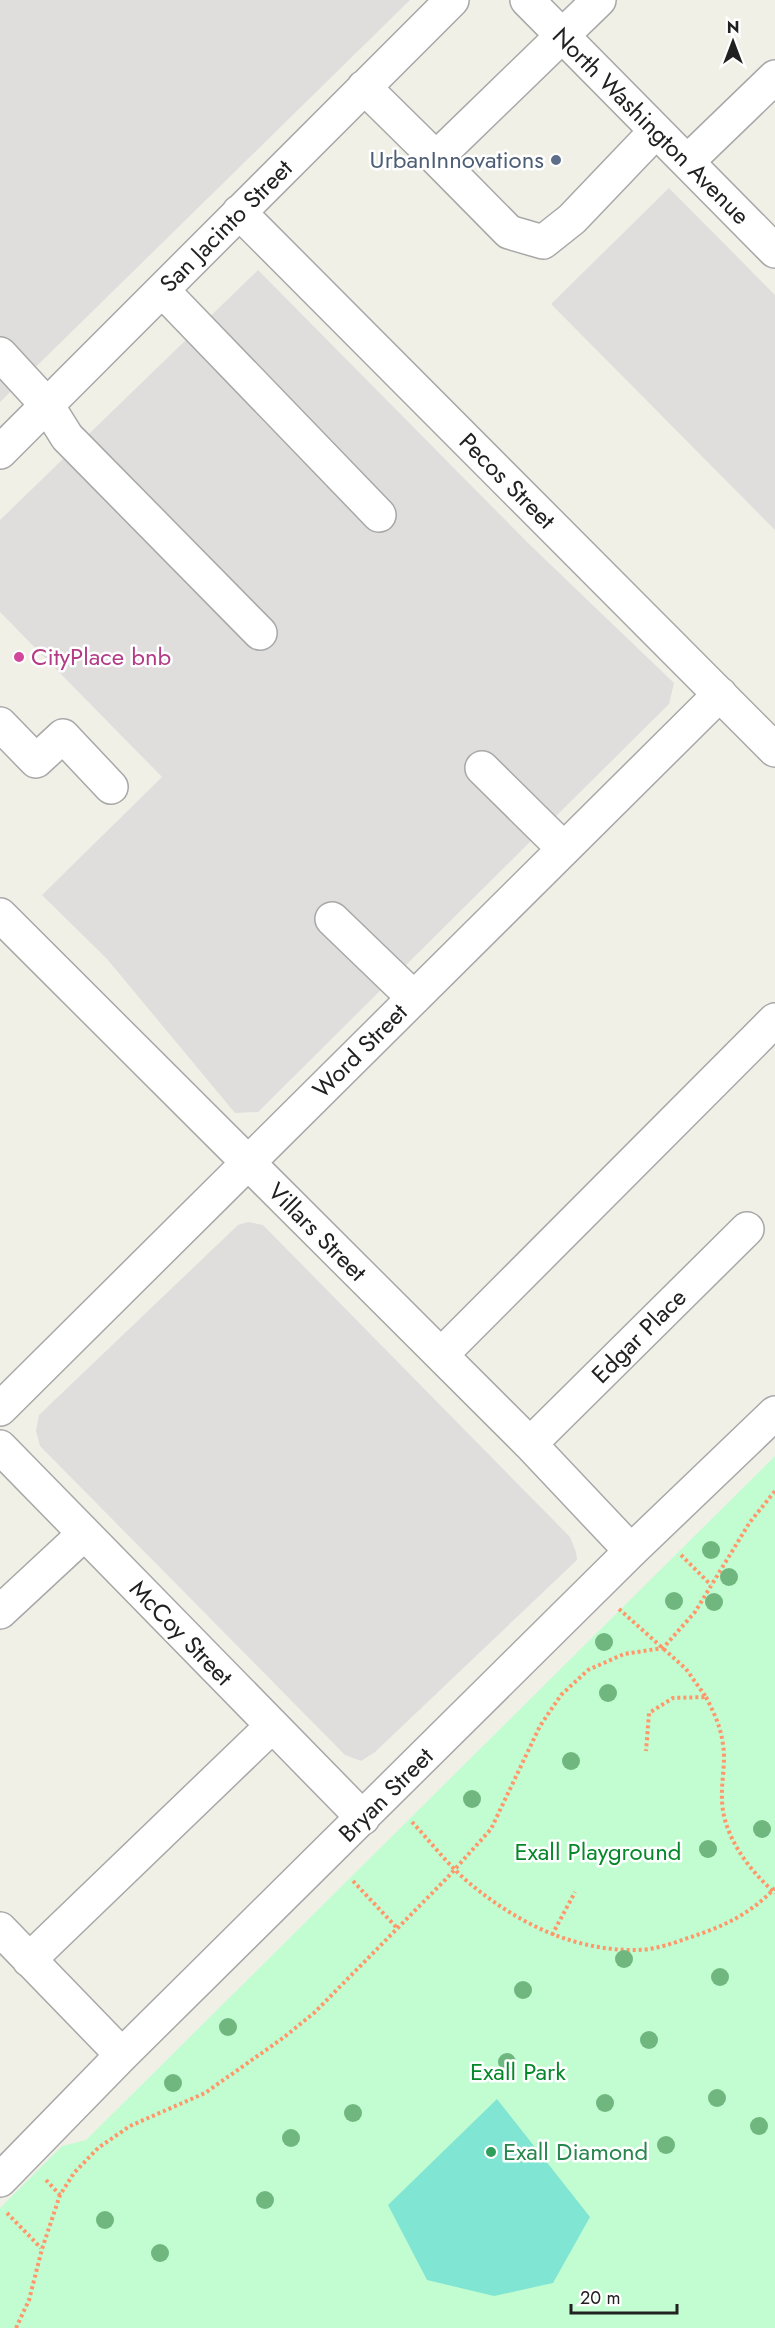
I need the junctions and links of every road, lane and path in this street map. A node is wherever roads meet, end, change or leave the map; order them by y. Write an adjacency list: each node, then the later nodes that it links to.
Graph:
1 (452, 0): 6 (street, San Jacinto Street)
2 (527, 0): 4 (street, North Washington Avenue)
3 (599, 0): 4 (street)
4 (562, 36): 7 (street, North Washington Avenue); 8 (street)
5 (775, 77): 9 (street)
6 (364, 87): 8 (street); 10 (street, San Jacinto Street)
7 (656, 131): 8 (street); 9 (street, North Washington Avenue)
8 (436, 158)
9 (687, 162): 11 (street, North Washington Avenue)
10 (239, 212): 12 (street, San Jacinto Street); 18 (street, Pecos Street)
11 (775, 251)
12 (162, 290): 14 (street, San Jacinto Street); 16 (street)
13 (0, 354): 14 (street)
14 (47, 405): 15 (street, San Jacinto Street); 17 (street)
15 (0, 452)
16 (379, 514)
17 (260, 633)
18 (720, 694): 20 (street, Pecos Street); 23 (street, Word Street)
19 (0, 724): 22 (street)
20 (775, 750)
21 (482, 768): 23 (street)
22 (111, 787)
23 (564, 849): 26 (street, Word Street)
24 (0, 915): 28 (street, Villars Street)
25 (332, 919): 26 (street)
26 (414, 998): 28 (street, Word Street)
27 (775, 1020): 30 (street)
28 (248, 1162): 30 (street, Villars Street); 31 (street, Word Street)
29 (747, 1228): 33 (street, Edgar Place)
30 (441, 1355): 33 (street, Villars Street)
31 (0, 1409)
32 (775, 1413): 37 (street, Bryan Street)
33 (530, 1444): 37 (street, Villars Street)
34 (0, 1447): 36 (street, McCoy Street)
35 (775, 1491): 39 (path)
36 (84, 1534): 41 (street); 44 (street, McCoy Street)
37 (631, 1551): 46 (street, Bryan Street)
38 (681, 1555): 39 (path)
39 (711, 1585): 42 (path)
40 (619, 1609): 42 (path)
41 (0, 1612)
42 (663, 1648): 43 (path); 48 (path)
43 (706, 1698): 45 (path); 50 (path)
44 (272, 1726): 46 (street, McCoy Street); 55 (street)
45 (646, 1751)
46 (363, 1818): 56 (street, Bryan Street)
47 (412, 1822): 48 (path)
48 (455, 1869): 52 (path); 54 (path)
49 (353, 1881): 52 (path)
50 (774, 1891): 54 (path)
51 (575, 1893): 54 (path)
52 (397, 1928): 58 (path)
53 (0, 1929): 55 (street)
54 (552, 1935)
55 (29, 1960): 56 (street)
56 (122, 2055): 57 (street, Bryan Street)
57 (11, 2178): 58 (path); 59 (path)
58 (60, 2195): 59 (path)
59 (42, 2249): 60 (path)
60 (16, 2328)

